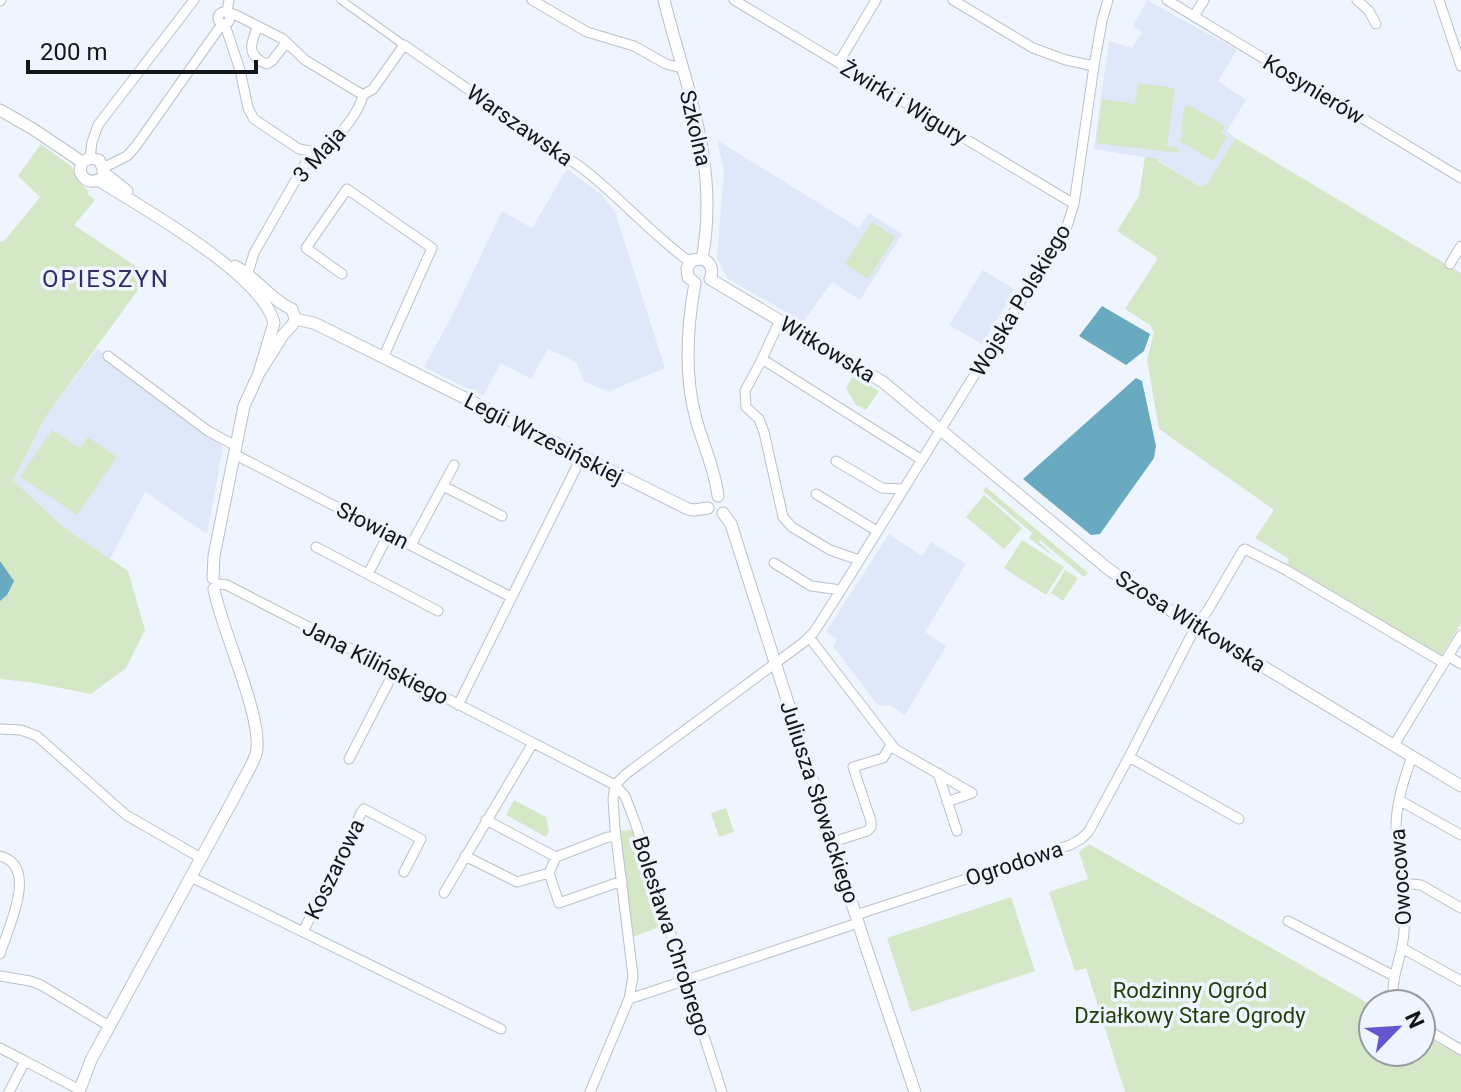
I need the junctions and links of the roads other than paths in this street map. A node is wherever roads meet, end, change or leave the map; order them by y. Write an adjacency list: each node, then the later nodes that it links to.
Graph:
1 (194, 0): 27 (street)
2 (229, 0): 15 (street)
3 (341, 0): 19 (street, Warszawska)
4 (532, 0): 23 (street)
5 (664, 0): 23 (street, Szkolna)
6 (734, 0): 20 (street, Żwirki i Wigury)
7 (876, 0): 20 (street)
8 (953, 0): 21 (street)
9 (1108, 0): 21 (street, Wojska Polskiego)
10 (1167, 0): 14 (street, Kosynierów)
11 (1204, 0): 14 (street)
12 (1357, 0): 16 (street)
13 (1442, 1): 22 (street)
14 (1194, 16): 29 (street, Kosynierów)
15 (226, 19): 17 (street); 26 (street); 28 (street)
16 (1376, 24)
17 (258, 26): 18 (street); 18 (street)
18 (286, 43): 24 (street)
19 (404, 45): 24 (street, 3 Maja); 33 (street, Warszawska)
20 (839, 62): 30 (street, Żwirki i Wigury)
21 (1094, 66): 30 (street, Wojska Polskiego)
22 (1461, 66)
23 (682, 68): 33 (street, Szkolna)
24 (363, 95): 26 (street, 3 Maja)
25 (0, 110): 27 (street)
26 (316, 152): 35 (street, 3 Maja)
27 (86, 160): 28 (street); 28 (street)
28 (101, 173): 32 (street)
29 (1461, 178)
30 (1074, 204): 47 (street, Wojska Polskiego)
31 (1461, 246): 34 (street)
32 (218, 259): 35 (street); 40 (street)
33 (696, 261): 37 (street); 38 (street)
34 (1450, 264)
35 (248, 273): 39 (street)
36 (342, 274): 44 (street)
37 (710, 279): 38 (street); 41 (street, Witkowska)
38 (695, 283): 56 (street)
39 (283, 306): 40 (street); 42 (street)
40 (274, 319): 42 (street); 46 (street)
41 (780, 320): 45 (street); 47 (street, Witkowska)
42 (292, 323): 44 (street, Legii Wrzesińskiej); 46 (street)
43 (108, 356): 48 (street, Słowian)
44 (383, 358): 49 (street, Legii Wrzesińskiej)
45 (762, 359): 50 (street); 64 (street)
46 (259, 373): 48 (street)
47 (941, 429): 50 (street, Wojska Polskiego); 71 (street, Szosa Witkowska)
48 (235, 450): 61 (street, Słowian); 67 (street)
49 (582, 456): 57 (street, Legii Wrzesińskiej); 69 (street)
50 (922, 460): 54 (street, Wojska Polskiego)
51 (836, 461): 54 (street)
52 (454, 465): 53 (street)
53 (443, 486): 59 (street); 62 (street)
54 (903, 489): 60 (street, Wojska Polskiego)
55 (816, 494): 60 (street)
56 (718, 496): 57 (street); 58 (street)
57 (708, 508): 58 (street)
58 (723, 513): 75 (street, Juliusza Słowackiego)
59 (502, 516)
60 (877, 531): 64 (street, Wojska Polskiego)
61 (389, 533): 62 (street, Słowian); 66 (street)
62 (411, 545): 69 (street, Słowian)
63 (316, 547): 66 (street)
64 (859, 560): 68 (street, Wojska Polskiego)
65 (774, 563): 68 (street)
66 (368, 574): 70 (street)
67 (215, 584): 77 (street, Jana Kilińskiego); 100 (street)
68 (841, 590): 73 (street, Wojska Polskiego)
69 (511, 597): 78 (street)
70 (438, 611)
71 (1196, 626): 74 (street, Ogrodowa); 82 (street, Szosa Witkowska); 84 (street, Ogrodowa)
72 (1461, 635): 74 (street)
73 (809, 637): 75 (street, Wojska Polskiego); 81 (street)
74 (1446, 660): 76 (street); 82 (street)
75 (776, 664): 87 (street, Wojska Polskiego); 96 (street, Juliusza Słowackiego)
76 (1461, 664)
77 (394, 672): 78 (street, Jana Kilińskiego); 85 (street)
78 (458, 705): 80 (street, Jana Kilińskiego)
79 (0, 729): 100 (street)
80 (533, 743): 87 (street, Jana Kilińskiego); 92 (street)
81 (891, 745): 86 (street); 96 (street)
82 (1394, 745): 83 (street, Szosa Witkowska)
83 (1412, 756): 88 (street, Szosa Witkowska); 89 (street, Owocowa)
84 (1129, 757): 91 (street); 108 (street, Ogrodowa)
85 (349, 759)
86 (938, 773): 90 (street); 90 (street)
87 (615, 785): 95 (street); 115 (street, Bolesława Chrobrego)
88 (1461, 786)
89 (1399, 800): 94 (street); 105 (street, Owocowa)
90 (947, 802): 93 (street)
91 (1239, 819)
92 (486, 820): 98 (street); 99 (street)
93 (957, 831)
94 (1461, 835)
95 (616, 837): 99 (street); 104 (street)
96 (833, 842): 108 (street, Juliusza Słowackiego)
97 (0, 856): 112 (street)
98 (465, 856): 102 (street); 106 (street)
99 (556, 857): 102 (street)
100 (201, 858): 103 (street)
101 (404, 872): 110 (street, Koszarowa)
102 (549, 873): 104 (street)
103 (191, 877): 110 (street, Koszarowa); 119 (street)
104 (622, 881): 118 (street)
105 (1402, 883): 107 (street); 111 (street, Owocowa)
106 (444, 893)
107 (1461, 908)
108 (857, 919): 115 (street, Ogrodowa); 129 (street, Juliusza Słowackiego)
109 (1288, 921): 114 (street)
110 (303, 932): 120 (street, Koszarowa)
111 (1402, 948): 114 (street, Owocowa); 116 (street)
112 (0, 954)
113 (0, 976): 119 (street)
114 (1394, 976): 117 (street, Owocowa)
115 (687, 980): 118 (street, Ogrodowa); 128 (street, Bolesława Chrobrego)
116 (1461, 981)
117 (1394, 988)
118 (629, 999): 127 (street)
119 (109, 1026): 125 (street)
120 (501, 1029)
121 (1437, 1036): 123 (street)
122 (0, 1048): 124 (street)
123 (1461, 1050)
124 (25, 1061): 125 (street); 126 (street)
125 (80, 1091)
126 (9, 1092)
127 (590, 1092)
128 (722, 1092)
129 (915, 1092)

